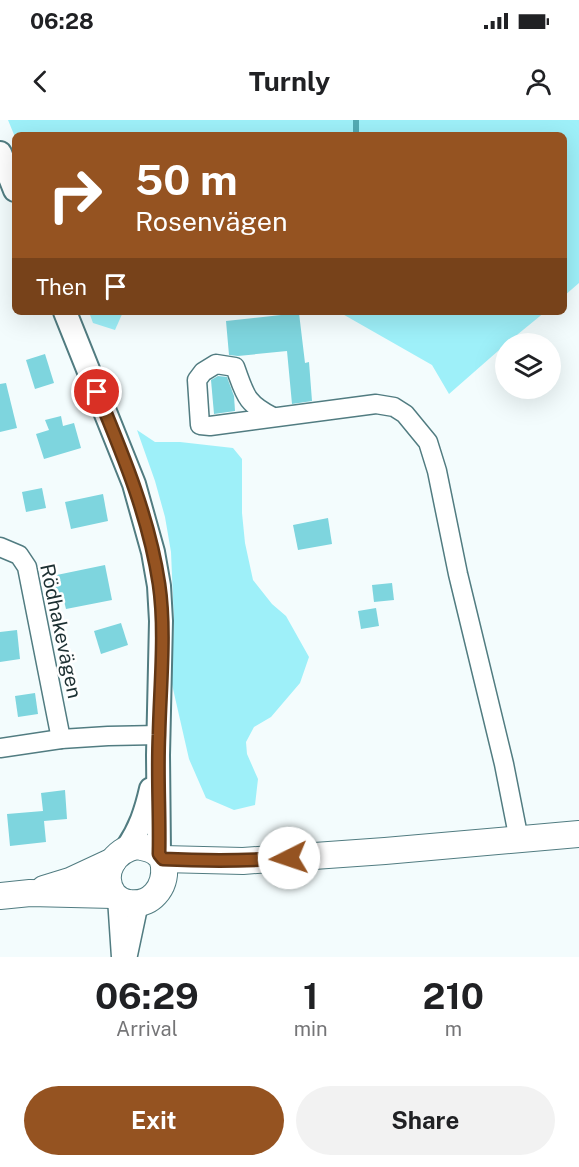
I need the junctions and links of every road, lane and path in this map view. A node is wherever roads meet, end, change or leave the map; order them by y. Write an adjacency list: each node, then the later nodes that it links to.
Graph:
1 (0, 153): 2 (street)
2 (12, 183)
3 (65, 315): 7 (street)
4 (273, 417): 4 (street); 10 (street)
5 (0, 547): 6 (street, Rödhakevägen)
6 (61, 739): 7 (street); 8 (street)
7 (158, 745): 11 (street); 12 (street)
8 (0, 748)
9 (579, 834): 10 (main road)
10 (519, 840): 13 (main road)
11 (120, 854): 12 (main road); 15 (main road); 17 (main road)
12 (161, 856): 13 (main road); 14 (main road)
13 (243, 861): 14 (main road)
14 (162, 885): 17 (main road)
15 (30, 893): 16 (main road); 17 (main road)
16 (0, 896)
17 (123, 899): 18 (street); 19 (street)
18 (121, 957)
19 (127, 957)

